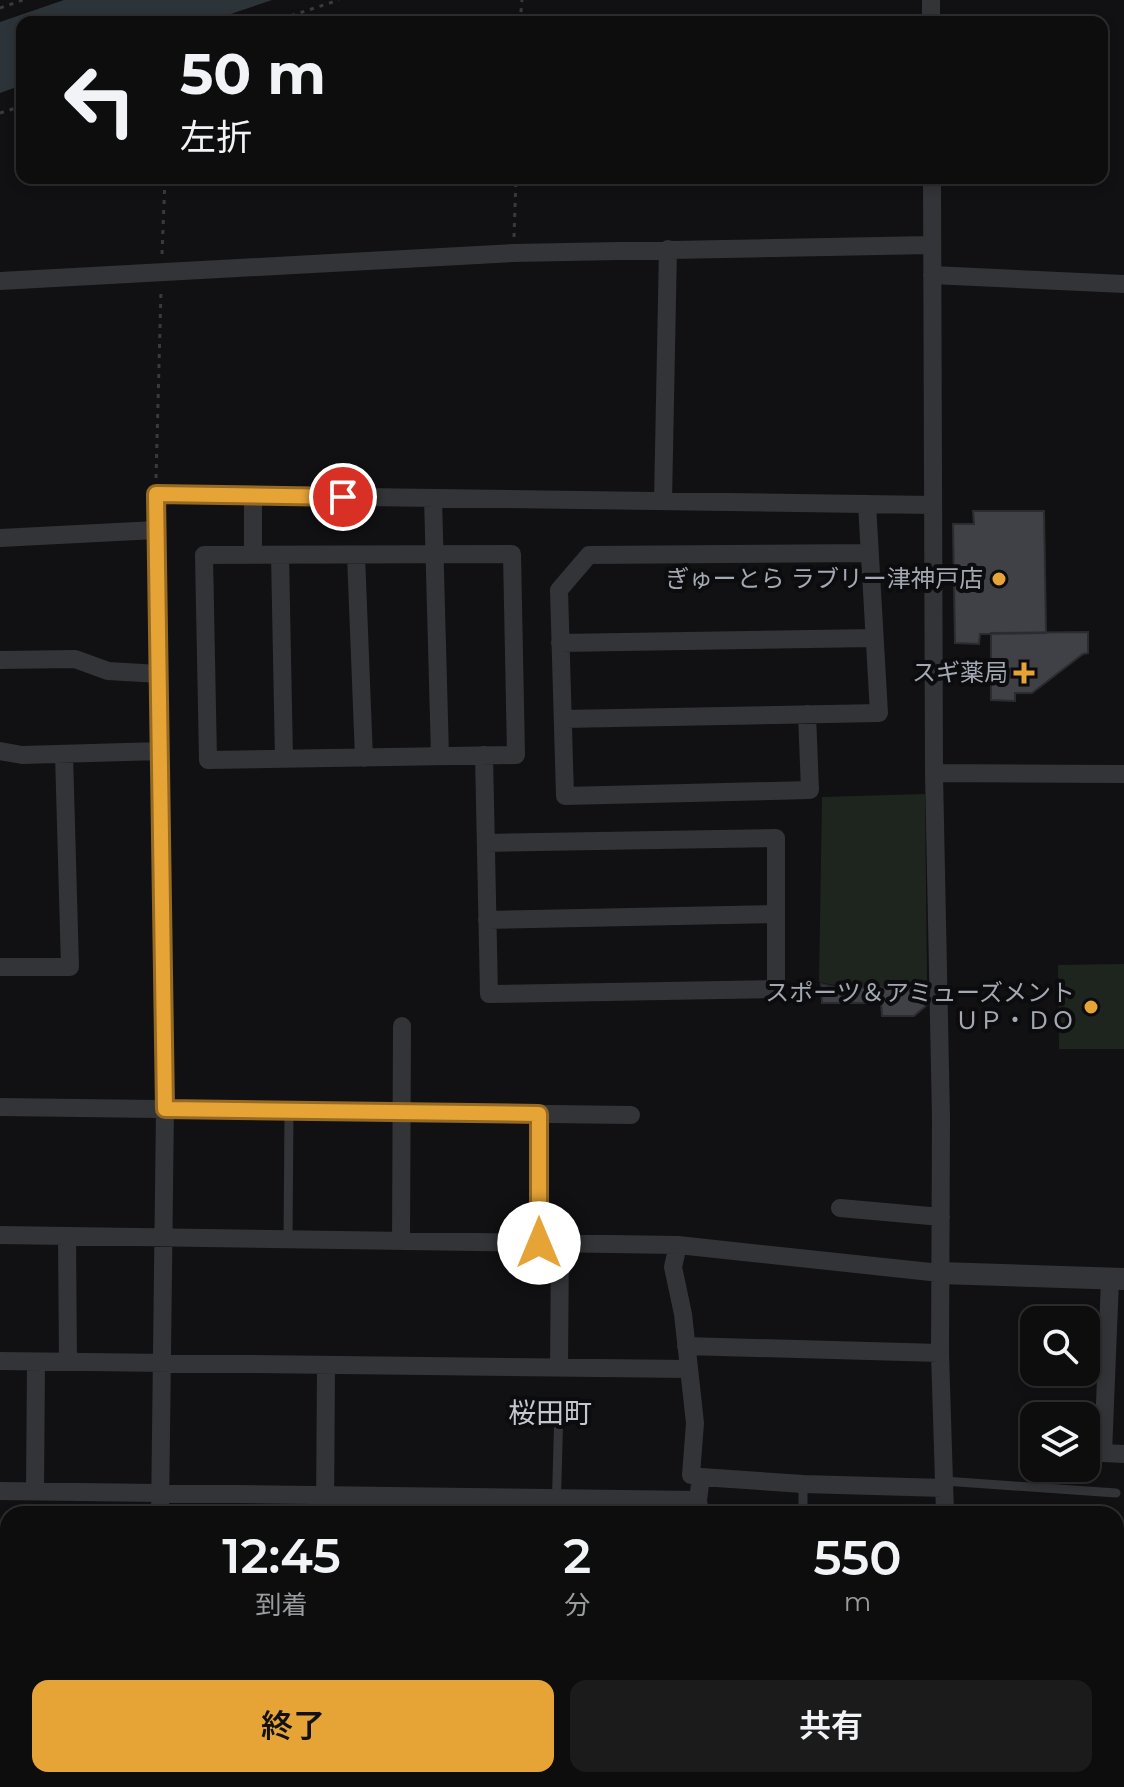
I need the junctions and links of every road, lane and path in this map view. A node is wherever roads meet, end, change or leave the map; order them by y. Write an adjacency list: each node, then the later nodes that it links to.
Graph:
1 (23, 0): 3 (path)
2 (339, 0): 4 (path)
3 (0, 8)
4 (290, 16)
5 (165, 184): 11 (path)
6 (516, 184): 10 (path)
7 (932, 184): 8 (street)
8 (932, 245): 9 (street); 12 (street)
9 (668, 249): 10 (street); 18 (street)
10 (514, 253): 11 (street)
11 (162, 273): 13 (street); 15 (path)
12 (932, 275): 14 (street); 20 (street)
13 (0, 281)
14 (1124, 284)
15 (156, 494): 16 (street); 21 (street)
16 (253, 495): 17 (street); 24 (street)
17 (433, 498): 18 (street); 27 (street)
18 (663, 501): 19 (street)
19 (867, 504): 20 (street); 23 (street)
20 (933, 505): 41 (street)
21 (156, 530): 22 (street); 31 (street)
22 (0, 538)
23 (869, 553): 28 (street); 29 (street)
24 (253, 555): 25 (street); 40 (street)
25 (280, 555): 26 (street); 40 (street)
26 (356, 555): 27 (street); 39 (street)
27 (435, 555): 37 (street); 38 (street)
28 (874, 638): 29 (street); 32 (street)
29 (560, 643): 33 (street)
30 (0, 660): 31 (street)
31 (159, 674): 35 (street)
32 (807, 714): 33 (street); 33 (street)
33 (563, 719)
34 (0, 751): 36 (street)
35 (160, 751): 36 (street); 49 (street)
36 (64, 754): 46 (street)
37 (484, 755): 38 (street); 43 (street)
38 (440, 756): 39 (street)
39 (364, 758): 40 (street)
40 (284, 759)
41 (934, 773): 42 (street); 55 (street)
42 (1124, 774)
43 (486, 843): 44 (street); 45 (street)
44 (776, 914): 45 (street); 45 (street)
45 (487, 920)
46 (0, 967)
47 (402, 1026): 51 (street)
48 (0, 1107): 49 (street)
49 (165, 1109): 50 (street); 58 (street)
50 (289, 1110): 51 (street); 59 (lane)
51 (402, 1112): 52 (street); 60 (street)
52 (539, 1114): 53 (street); 61 (street)
53 (631, 1115)
54 (840, 1208): 55 (street)
55 (941, 1217): 64 (street)
56 (0, 1235): 57 (street)
57 (67, 1236): 58 (street); 70 (street)
58 (162, 1239): 59 (street); 71 (street)
59 (288, 1240): 60 (street)
60 (401, 1241): 61 (street)
61 (539, 1243): 62 (street)
62 (560, 1244): 63 (street); 73 (street)
63 (678, 1245): 64 (street); 66 (street)
64 (940, 1273): 65 (street); 67 (street)
65 (1117, 1279): 76 (street)
66 (686, 1346): 67 (street); 74 (street)
67 (940, 1353): 79 (street)
68 (0, 1361): 69 (street)
69 (36, 1362): 70 (street); 81 (street)
70 (68, 1362): 71 (street)
71 (161, 1363): 72 (street); 82 (street)
72 (326, 1365): 73 (street); 84 (street)
73 (559, 1368): 74 (street)
74 (689, 1369): 77 (street)
75 (559, 1408): 87 (lane)
76 (1124, 1454)
77 (701, 1477): 78 (street); 88 (street)
78 (803, 1484): 79 (street); 89 (lane)
79 (944, 1484): 83 (lane); 90 (street)
80 (0, 1491): 81 (street)
81 (35, 1491): 82 (street)
82 (160, 1493): 84 (street); 86 (street)
83 (1116, 1493)
84 (325, 1504): 85 (street)
85 (398, 1505): 87 (street)
86 (160, 1506)
87 (556, 1506)
88 (699, 1506)
89 (803, 1506)
90 (945, 1506)

